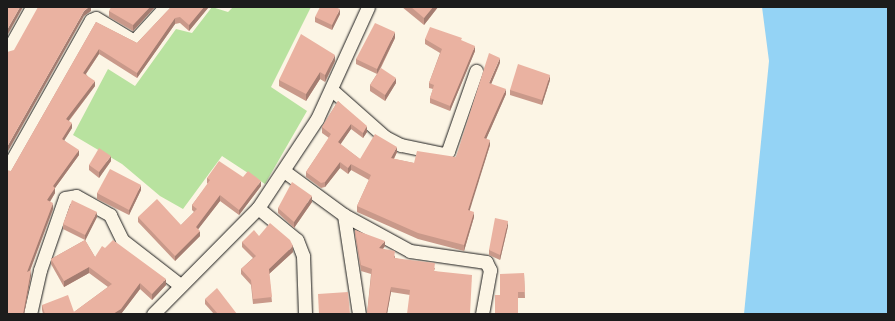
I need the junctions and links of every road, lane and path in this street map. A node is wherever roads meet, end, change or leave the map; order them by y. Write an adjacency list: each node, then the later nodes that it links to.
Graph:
1 (32, 7): 4 (street)
2 (165, 7): 7 (street)
3 (368, 7): 6 (street)
4 (7, 52)
5 (476, 71): 6 (street)
6 (332, 90): 8 (street)
7 (7, 169)
8 (284, 171): 9 (street); 10 (street)
9 (258, 208): 11 (street); 14 (street)
10 (344, 215): 15 (street); 16 (street)
11 (180, 285): 12 (street); 13 (street)
12 (30, 314)
13 (153, 314)
14 (305, 314)
15 (359, 314)
16 (482, 314)

